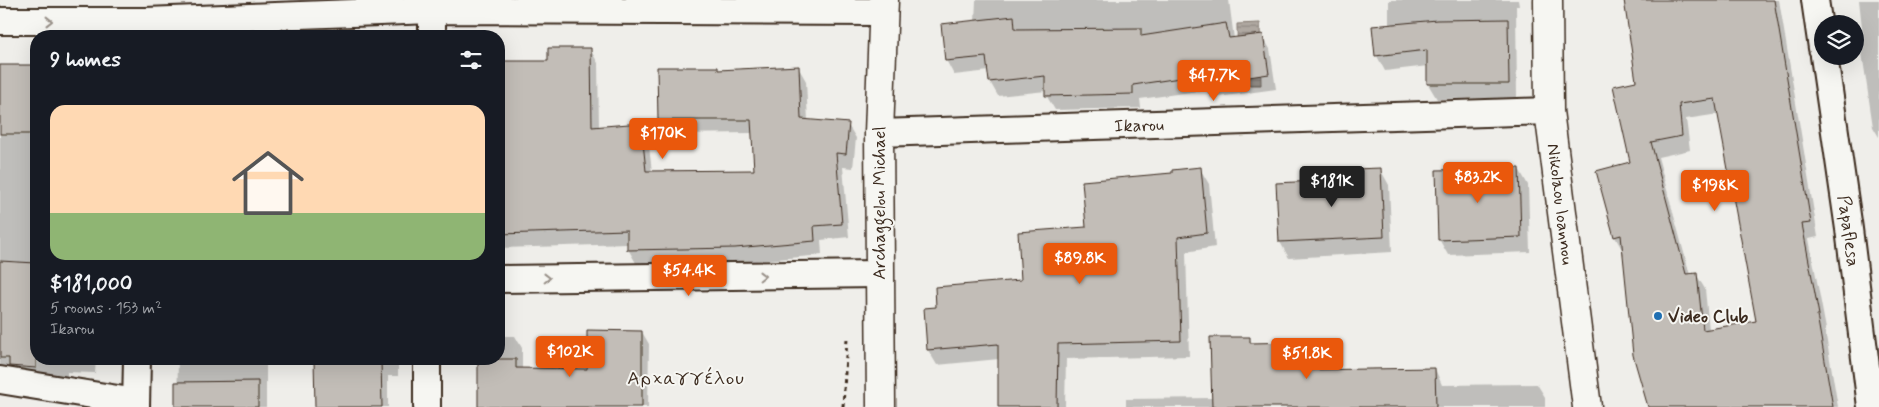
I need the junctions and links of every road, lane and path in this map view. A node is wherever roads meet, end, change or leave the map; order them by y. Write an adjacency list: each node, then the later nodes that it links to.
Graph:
1 (1548, 0): 10 (street, Nikolaou Ioannou)
2 (1815, 0): 5 (street)
3 (884, 6): 4 (street); 11 (street, Archaggelou Michael)
4 (432, 10): 7 (street); 8 (street)
5 (1817, 15)
6 (0, 21): 7 (street, one-way to 7)
7 (145, 28)
8 (432, 30)
9 (1825, 65): 23 (street, Papaflesa)
10 (1550, 111): 11 (street, Ikarou); 22 (street, Nikolaou Ioannou)
11 (879, 133): 12 (street, Archaggelou Michael)
12 (879, 274): 13 (street, one-way to 12); 21 (street, Archaggelou Michael)
13 (505, 279)
14 (846, 338): 20 (path)
15 (138, 365): 18 (street)
16 (427, 365): 19 (street)
17 (0, 380): 18 (street)
18 (136, 404)
19 (427, 407)
20 (843, 407)
21 (881, 407)
22 (1587, 407)
23 (1871, 407)

